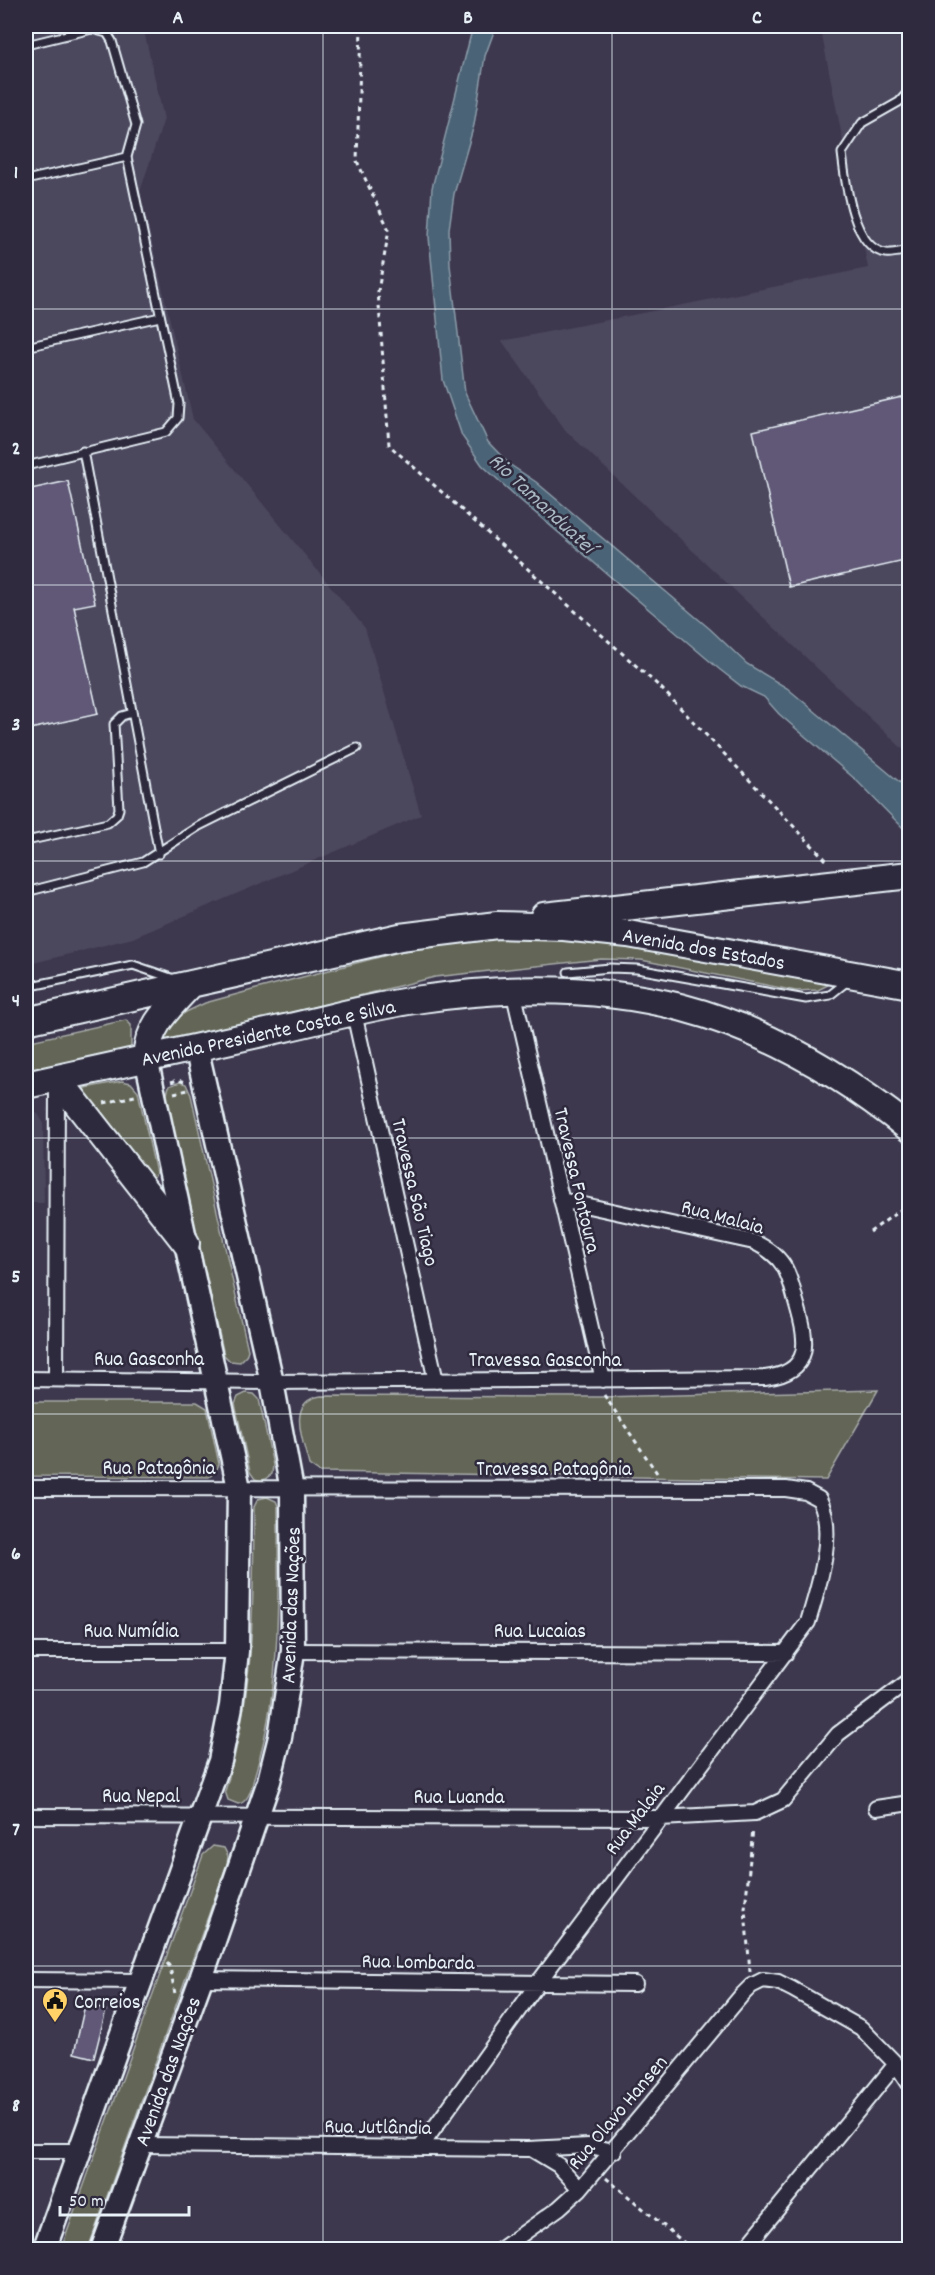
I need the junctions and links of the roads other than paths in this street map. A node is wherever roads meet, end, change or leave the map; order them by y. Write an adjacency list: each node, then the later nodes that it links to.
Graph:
1 (26, 45): 3 (lane)
2 (909, 90): 5 (lane)
3 (127, 157): 4 (lane); 6 (lane)
4 (26, 180)
5 (909, 250)
6 (160, 317): 7 (lane); 8 (lane)
7 (26, 347)
8 (83, 451): 9 (lane); 10 (lane)
9 (26, 466)
10 (132, 712): 12 (lane); 13 (lane)
11 (357, 748): 13 (lane)
12 (26, 841)
13 (159, 854): 15 (lane)
14 (909, 874): 16 (highway)
15 (26, 892)
16 (496, 925): 18 (highway, Avenida dos Estados); 19 (highway)
17 (568, 972): 18 (lane)
18 (856, 975): 20 (highway, Avenida dos Estados)
19 (191, 984): 21 (lane); 24 (highway); 26 (highway)
20 (909, 985)
21 (26, 987)
22 (513, 990): 23 (highway, Avenida Presidente Costa e Silva); 29 (highway); 30 (street, Travessa Fontoura)
23 (354, 1013): 25 (highway, Avenida Presidente Costa e Silva); 37 (street, Travessa São Tiago)
24 (26, 1022)
25 (196, 1047): 26 (highway, Avenida Presidente Costa e Silva); 38 (main road, Avenida das Nações)
26 (146, 1058): 27 (highway, Avenida Presidente Costa e Silva); 31 (main road)
27 (57, 1078): 28 (highway, Avenida Presidente Costa e Silva); 31 (highway); 34 (street)
28 (26, 1085)
29 (909, 1130)
30 (561, 1200): 32 (street, Rua Malaia); 36 (street, Travessa Fontoura)
31 (186, 1243): 35 (main road)
32 (805, 1349): 36 (street, Travessa Gasconha)
33 (26, 1378): 34 (street, Rua Gasconha)
34 (56, 1379): 35 (street, Rua Gasconha)
35 (216, 1379): 38 (street, Rua Gasconha); 40 (main road)
36 (603, 1380): 37 (street, Travessa Gasconha)
37 (436, 1381): 38 (street, Travessa Gasconha)
38 (272, 1382): 41 (main road, Avenida das Nações)
39 (26, 1488): 40 (street, Rua Patagônia)
40 (239, 1488): 41 (street, Rua Patagônia); 44 (main road)
41 (292, 1490): 42 (street, Travessa Patagônia); 45 (main road, Avenida das Nações)
42 (815, 1496): 46 (street, Rua Malaia)
43 (26, 1651): 44 (street, Rua Numídia)
44 (237, 1651): 51 (main road)
45 (293, 1651): 46 (street, Rua Lucaias); 52 (main road, Avenida das Nações)
46 (786, 1653): 53 (street, Rua Malaia)
47 (909, 1680): 53 (street, Rua Luanda)
48 (909, 1803): 49 (street)
49 (876, 1808)
50 (26, 1816): 51 (street, Rua Nepal)
51 (200, 1816): 52 (street, Rua Nepal); 56 (main road)
52 (257, 1816): 53 (street, Rua Luanda); 54 (main road, Avenida das Nações)
53 (660, 1818): 57 (street, Rua Malaia)
54 (201, 1979): 57 (street, Rua Lombarda); 61 (main road, Avenida das Nações)
55 (26, 1980): 56 (street)
56 (142, 1981): 65 (main road)
57 (538, 1983): 58 (street, Rua Lombarda); 62 (street, Rua Malaia)
58 (634, 1984)
59 (896, 2064): 60 (street); 66 (street, Rua Olavo Hansen); 71 (street)
60 (909, 2085)
61 (141, 2145): 62 (street, Rua Jutlândia); 69 (main road, Avenida das Nações)
62 (420, 2148): 63 (street, Rua Jutlândia)
63 (528, 2149): 66 (street, Rua Jutlândia); 67 (street)
64 (26, 2151): 65 (street)
65 (79, 2151): 68 (main road)
66 (614, 2151): 67 (street, Rua Olavo Hansen)
67 (580, 2189): 70 (street, Rua Olavo Hansen)
68 (44, 2250)
69 (102, 2250)
70 (500, 2250)
71 (744, 2250)

